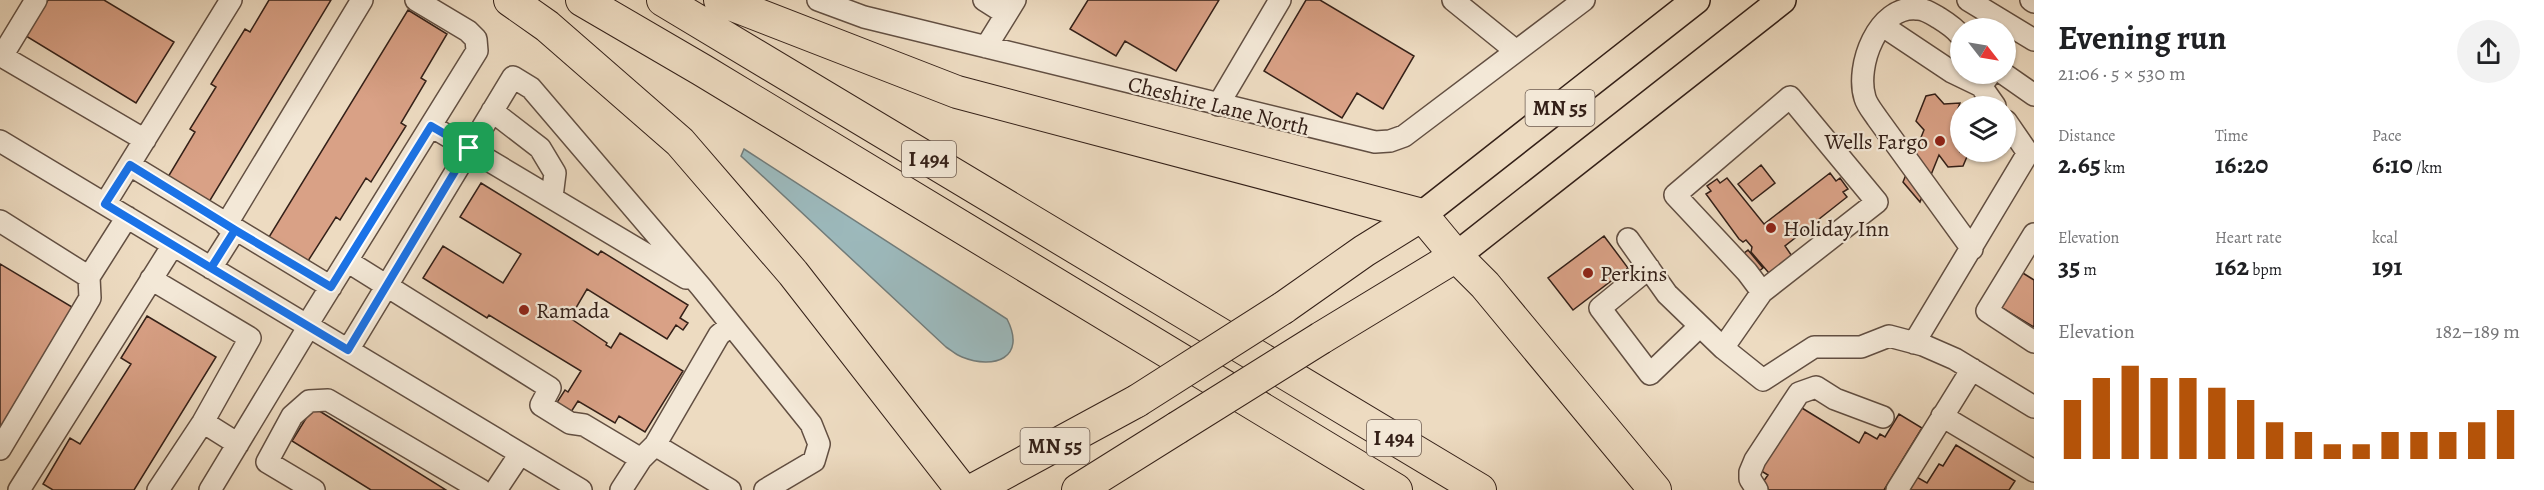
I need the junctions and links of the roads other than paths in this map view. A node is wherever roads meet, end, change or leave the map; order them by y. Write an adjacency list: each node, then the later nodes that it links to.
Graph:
1 (36, 0): 23 (street)
2 (231, 0): 31 (street)
3 (362, 0): 41 (street)
4 (416, 0): 29 (street)
5 (510, 0): 84 (highway)
6 (582, 0): 87 (highway, I 494)
7 (663, 0): 88 (highway, I 494)
8 (720, 0): 38 (highway)
9 (818, 0): 21 (street, Cheshire Lane North)
10 (984, 0): 17 (street)
11 (1280, 0): 27 (street)
12 (1454, 0): 22 (street)
13 (1584, 0): 22 (street, Cheshire Lane North)
14 (1696, 0): 38 (main road, MN 55)
15 (1782, 0): 46 (main road, MN 55)
16 (1968, 0): 20 (street)
17 (1011, 7): 21 (street)
18 (1883, 26): 19 (street); 24 (street); 45 (street)
19 (1950, 27)
20 (2034, 40)
21 (986, 47): 27 (street, Cheshire Lane North)
22 (1516, 51): 27 (street, Cheshire Lane North)
23 (1, 55): 31 (street)
24 (1950, 71)
25 (2016, 82): 26 (street)
26 (2034, 95)
27 (1218, 105)
28 (492, 111): 33 (street); 36 (street); 54 (street)
29 (431, 126): 33 (street); 47 (street)
30 (2016, 133): 34 (street)
31 (145, 140): 35 (street)
32 (0, 141): 37 (street)
33 (469, 148): 36 (street); 52 (street)
34 (2031, 150): 45 (street)
35 (130, 165): 37 (street); 41 (street)
36 (552, 198): 54 (street)
37 (105, 204): 39 (street)
38 (1422, 215): 46 (highway); 85 (highway, MN 55, bridge)
39 (127, 217): 44 (street); 50 (street)
40 (0, 221): 50 (street)
41 (231, 228): 48 (street); 53 (street)
42 (1628, 239): 49 (street)
43 (2032, 241): 59 (street)
44 (173, 244): 48 (street); 51 (street)
45 (1972, 249): 60 (street)
46 (1456, 256): 86 (highway, MN 55, bridge); 89 (highway)
47 (347, 261): 52 (street); 53 (street)
48 (211, 268): 57 (street)
49 (1649, 268): 58 (street); 58 (street)
50 (89, 277): 69 (street)
51 (151, 279): 67 (street); 74 (street)
52 (387, 286): 62 (street); 70 (street)
53 (331, 287): 57 (street)
54 (701, 287): 56 (street)
55 (1761, 292): 55 (street); 61 (street)
56 (730, 324): 70 (street); 83 (street)
57 (308, 325): 62 (street); 68 (street)
58 (1700, 326): 61 (street)
59 (2034, 342)
60 (1914, 343): 61 (street); 63 (street)
61 (1723, 348)
62 (348, 350): 71 (street)
63 (1972, 369): 64 (street); 65 (street)
64 (2034, 407)
65 (1942, 416): 72 (street); 91 (street)
66 (1883, 417): 90 (street)
67 (203, 422): 68 (street); 75 (street)
68 (238, 444): 76 (street)
69 (0, 449)
70 (648, 452): 81 (street); 82 (street)
71 (520, 454): 73 (street); 79 (street)
72 (2034, 471)
73 (554, 483): 80 (street)
74 (19, 490)
75 (158, 490)
76 (210, 490)
77 (314, 490): 78 (street)
78 (481, 490)
79 (496, 490)
80 (581, 490)
81 (621, 490)
82 (730, 490)
83 (765, 490)
84 (962, 490)
85 (973, 490)
86 (1077, 490)
87 (1396, 490)
88 (1480, 490)
89 (1655, 490)
90 (1757, 490)
91 (1897, 490)

